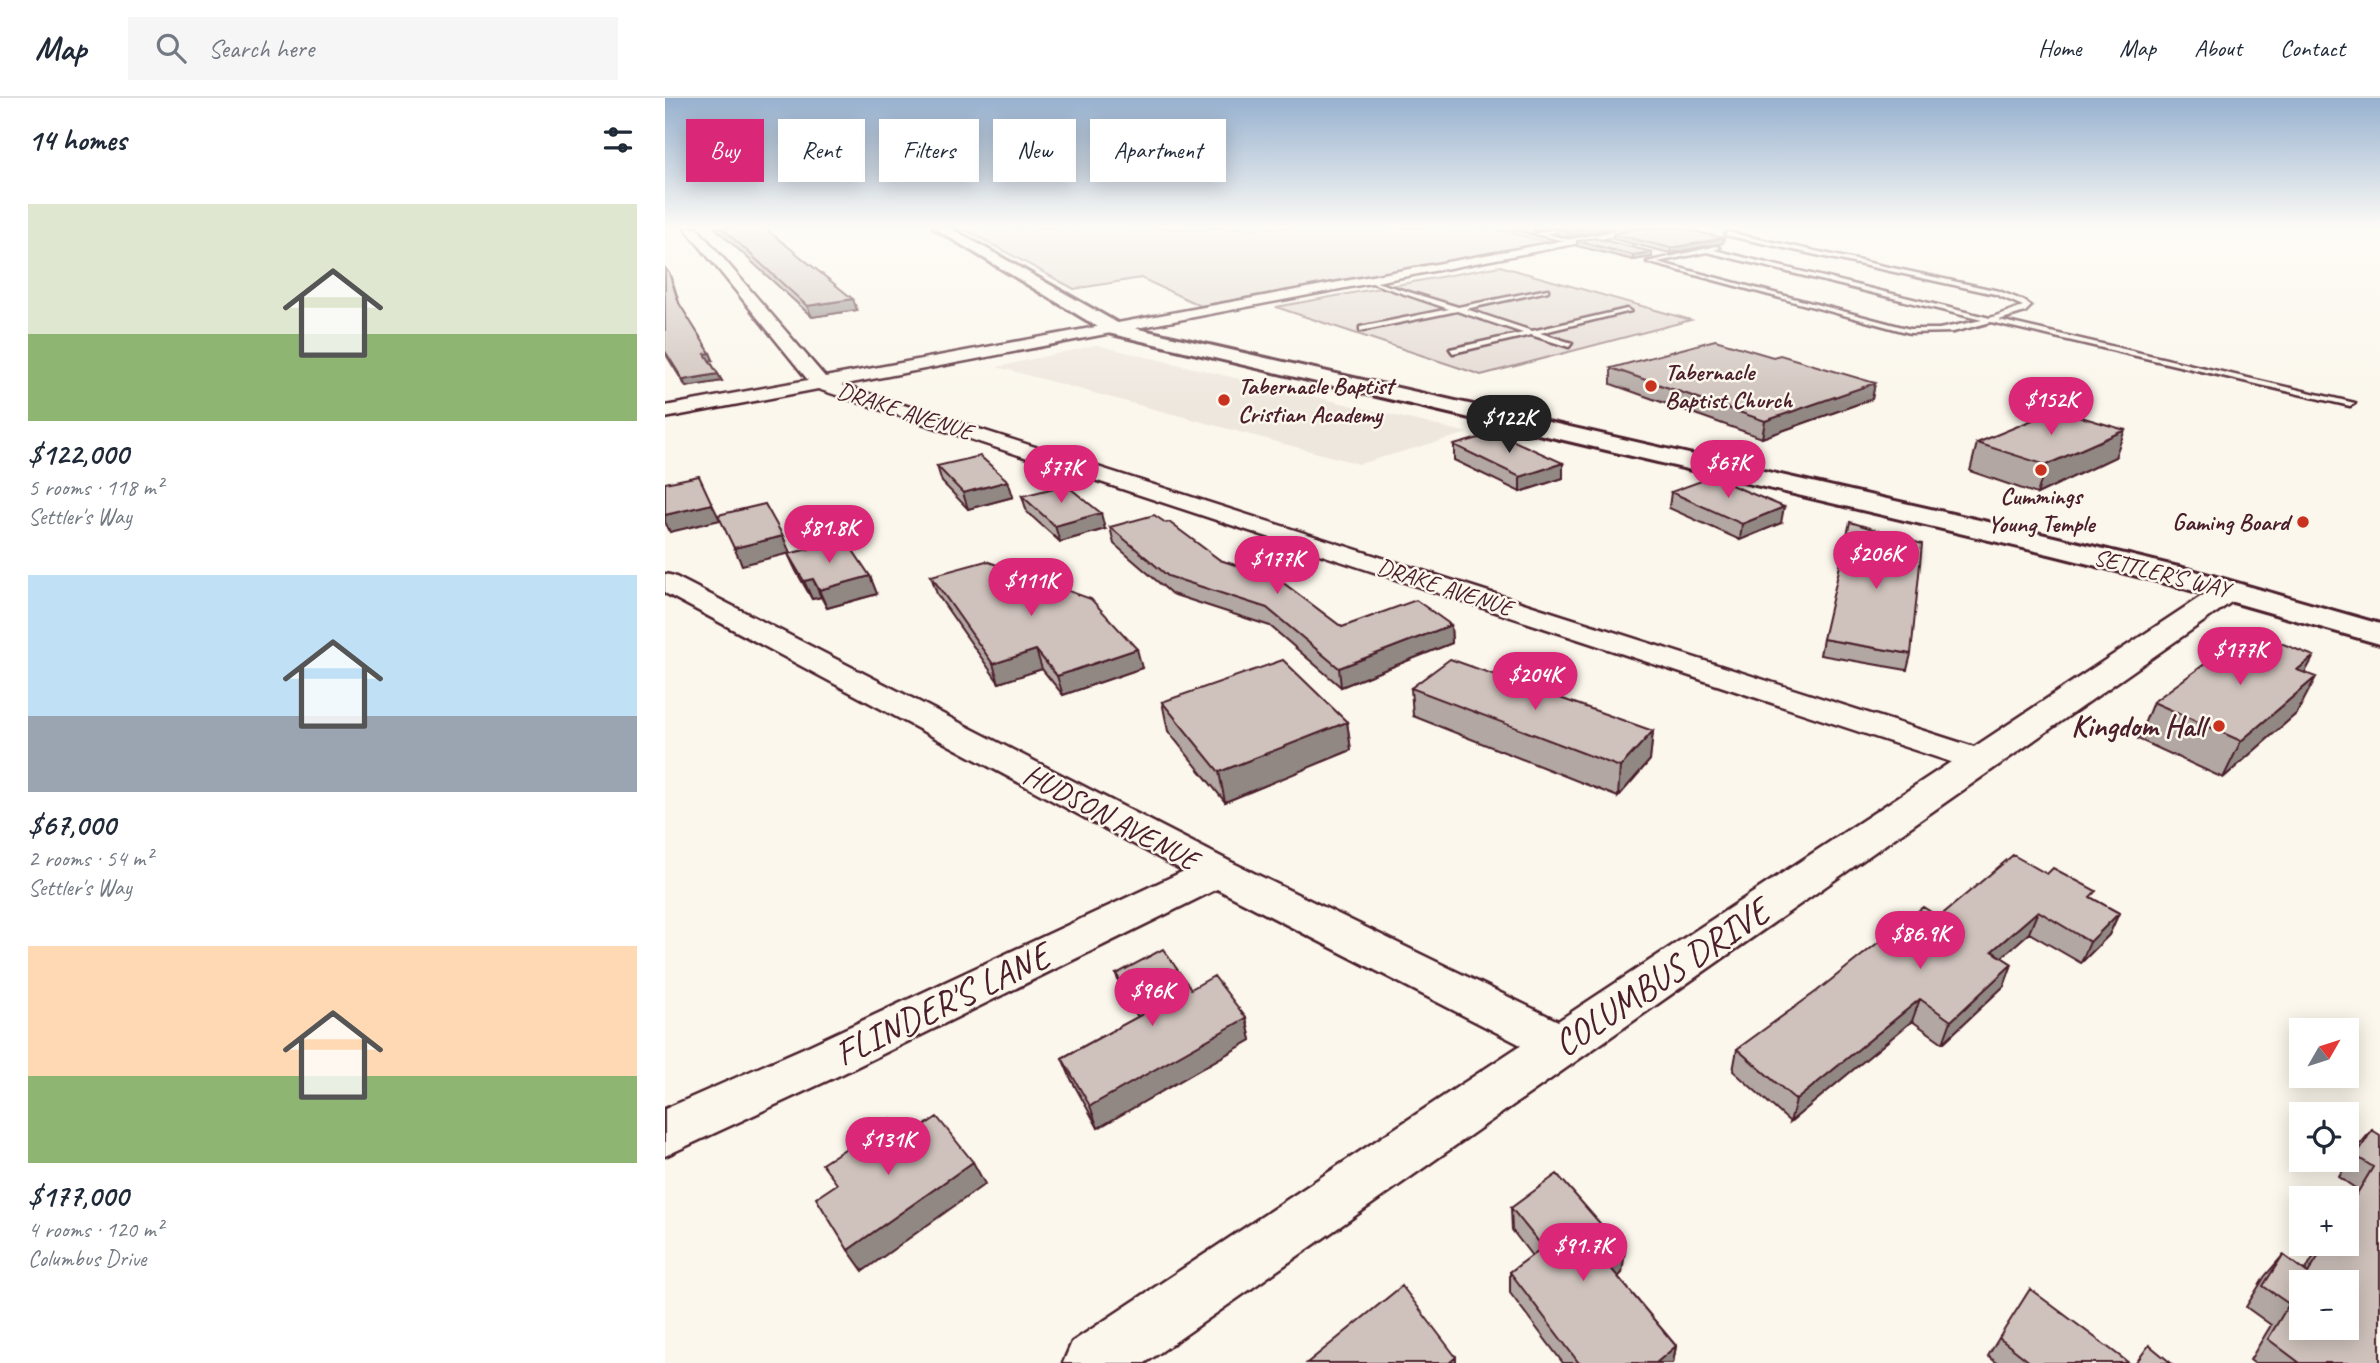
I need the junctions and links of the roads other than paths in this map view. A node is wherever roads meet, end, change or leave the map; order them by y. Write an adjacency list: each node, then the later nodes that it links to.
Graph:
1 (740, 287): 17 (street, DRAKE AVENUE)
2 (1042, 287): 12 (main road, SETTLER'S WAY)
3 (1332, 287): 12 (street)
4 (1390, 287): 9 (lane)
5 (1744, 287): 11 (lane)
6 (1856, 287): 11 (lane)
7 (1974, 287): 11 (lane)
8 (1546, 290): 9 (lane)
9 (1457, 309): 13 (lane); 14 (lane)
10 (1627, 311): 14 (lane)
11 (1990, 320): 18 (lane)
12 (1115, 329): 17 (street); 20 (main road, SETTLER'S WAY)
13 (1363, 329)
14 (1532, 333): 15 (lane); 16 (lane)
15 (1569, 345)
16 (1453, 351)
17 (821, 384): 19 (street); 23 (street, DRAKE AVENUE)
18 (2350, 403)
19 (665, 412)
20 (2230, 590): 22 (main road, SETTLER'S WAY); 23 (street, COLUMBUS DRIVE)
21 (674, 596): 24 (street, HUDSON AVENUE)
22 (2380, 634)
23 (1982, 761): 25 (street, COLUMBUS DRIVE)
24 (1217, 872): 25 (street, HUDSON AVENUE); 26 (street, FLINDER'S LANE)
25 (1562, 1044): 27 (street, COLUMBUS DRIVE)
26 (665, 1133)
27 (1093, 1363)

